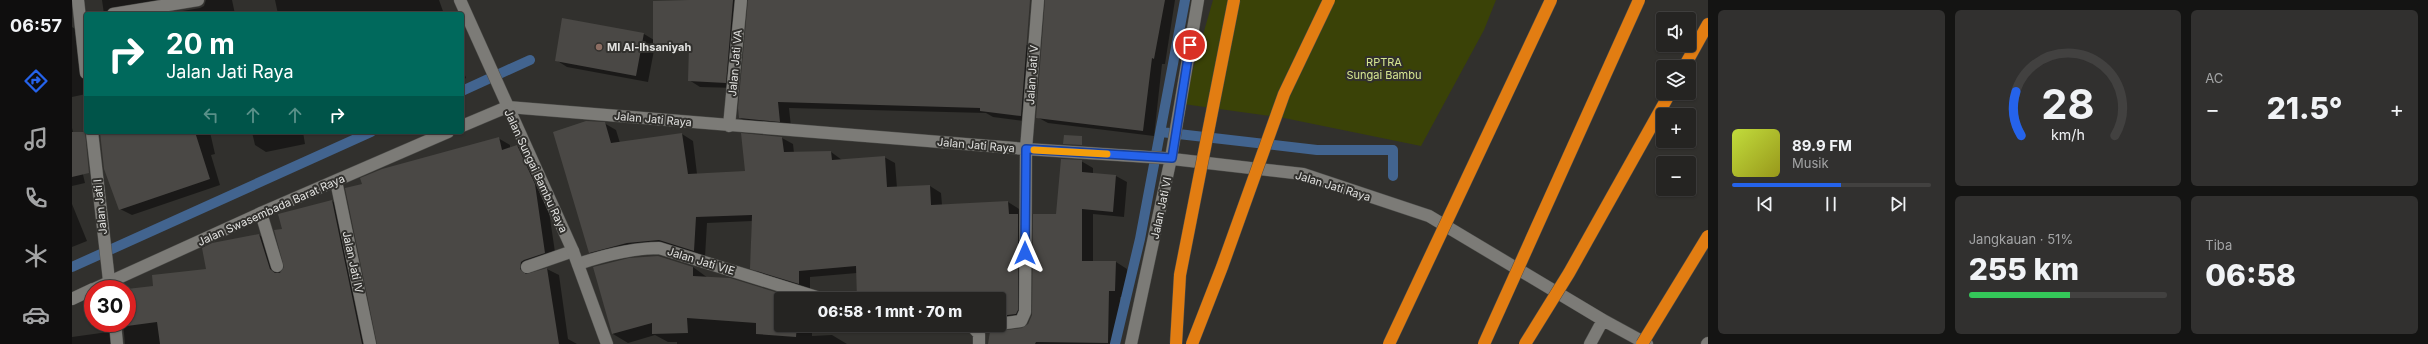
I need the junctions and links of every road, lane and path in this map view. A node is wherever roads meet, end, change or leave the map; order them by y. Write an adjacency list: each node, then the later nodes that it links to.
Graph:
1 (78, 0): 12 (street)
2 (198, 0): 11 (street)
3 (460, 0): 17 (street, Jalan Sungai Bambu Raya)
4 (741, 0): 19 (street, Jalan Jati VA)
5 (1038, 0): 22 (street, Jalan Jati V)
6 (1198, 0): 23 (street, Jalan Jati VI)
7 (1234, 0): 45 (highway, bridge)
8 (1329, 0): 46 (highway, bridge)
9 (1551, 0): 47 (highway, bridge)
10 (1639, 0): 48 (highway, bridge)
11 (125, 12)
12 (83, 19): 14 (street)
13 (1708, 24): 15 (highway)
14 (84, 37)
15 (1688, 60)
16 (1666, 100): 49 (highway, bridge)
17 (505, 103): 18 (street); 19 (street, Jalan Jati Raya); 27 (street, Jalan Sungai Bambu Raya)
18 (464, 125)
19 (729, 126): 22 (street, Jalan Jati Raya)
20 (92, 134): 31 (street, Jalan Jati I)
21 (443, 134): 24 (street, Jalan Swasembada Barat Raya)
22 (1027, 139): 23 (street, Jalan Jati Raya); 37 (street)
23 (1168, 158): 36 (street, Jalan Jati Raya); 44 (street, Jalan Jati VI)
24 (336, 181): 25 (street, Jalan Swasembada Barat Raya); 41 (street, Jalan Jati IV)
25 (261, 213): 29 (street); 32 (street, Jalan Swasembada Barat Raya)
26 (1708, 236): 51 (highway, bridge)
27 (573, 251): 28 (street, Jalan Sungai Bambu Raya); 30 (street)
28 (578, 264): 33 (street, Jalan Jati VIE); 42 (street, Jalan Sungai Bambu Raya)
29 (277, 266)
30 (527, 267)
31 (109, 280)
32 (111, 280)
33 (800, 292)
34 (84, 294): 35 (street, Jalan Swasembada Barat Raya)
35 (72, 299)
36 (1603, 320): 50 (street); 52 (street, Jalan Jati Raya)
37 (1006, 323)
38 (115, 332): 40 (street)
39 (977, 332): 43 (street)
40 (117, 344)
41 (370, 344)
42 (607, 344)
43 (979, 344)
44 (1131, 344)
45 (1176, 344)
46 (1192, 344)
47 (1389, 344)
48 (1484, 344)
49 (1525, 344)
50 (1590, 344)
51 (1642, 344)
52 (1647, 344)

